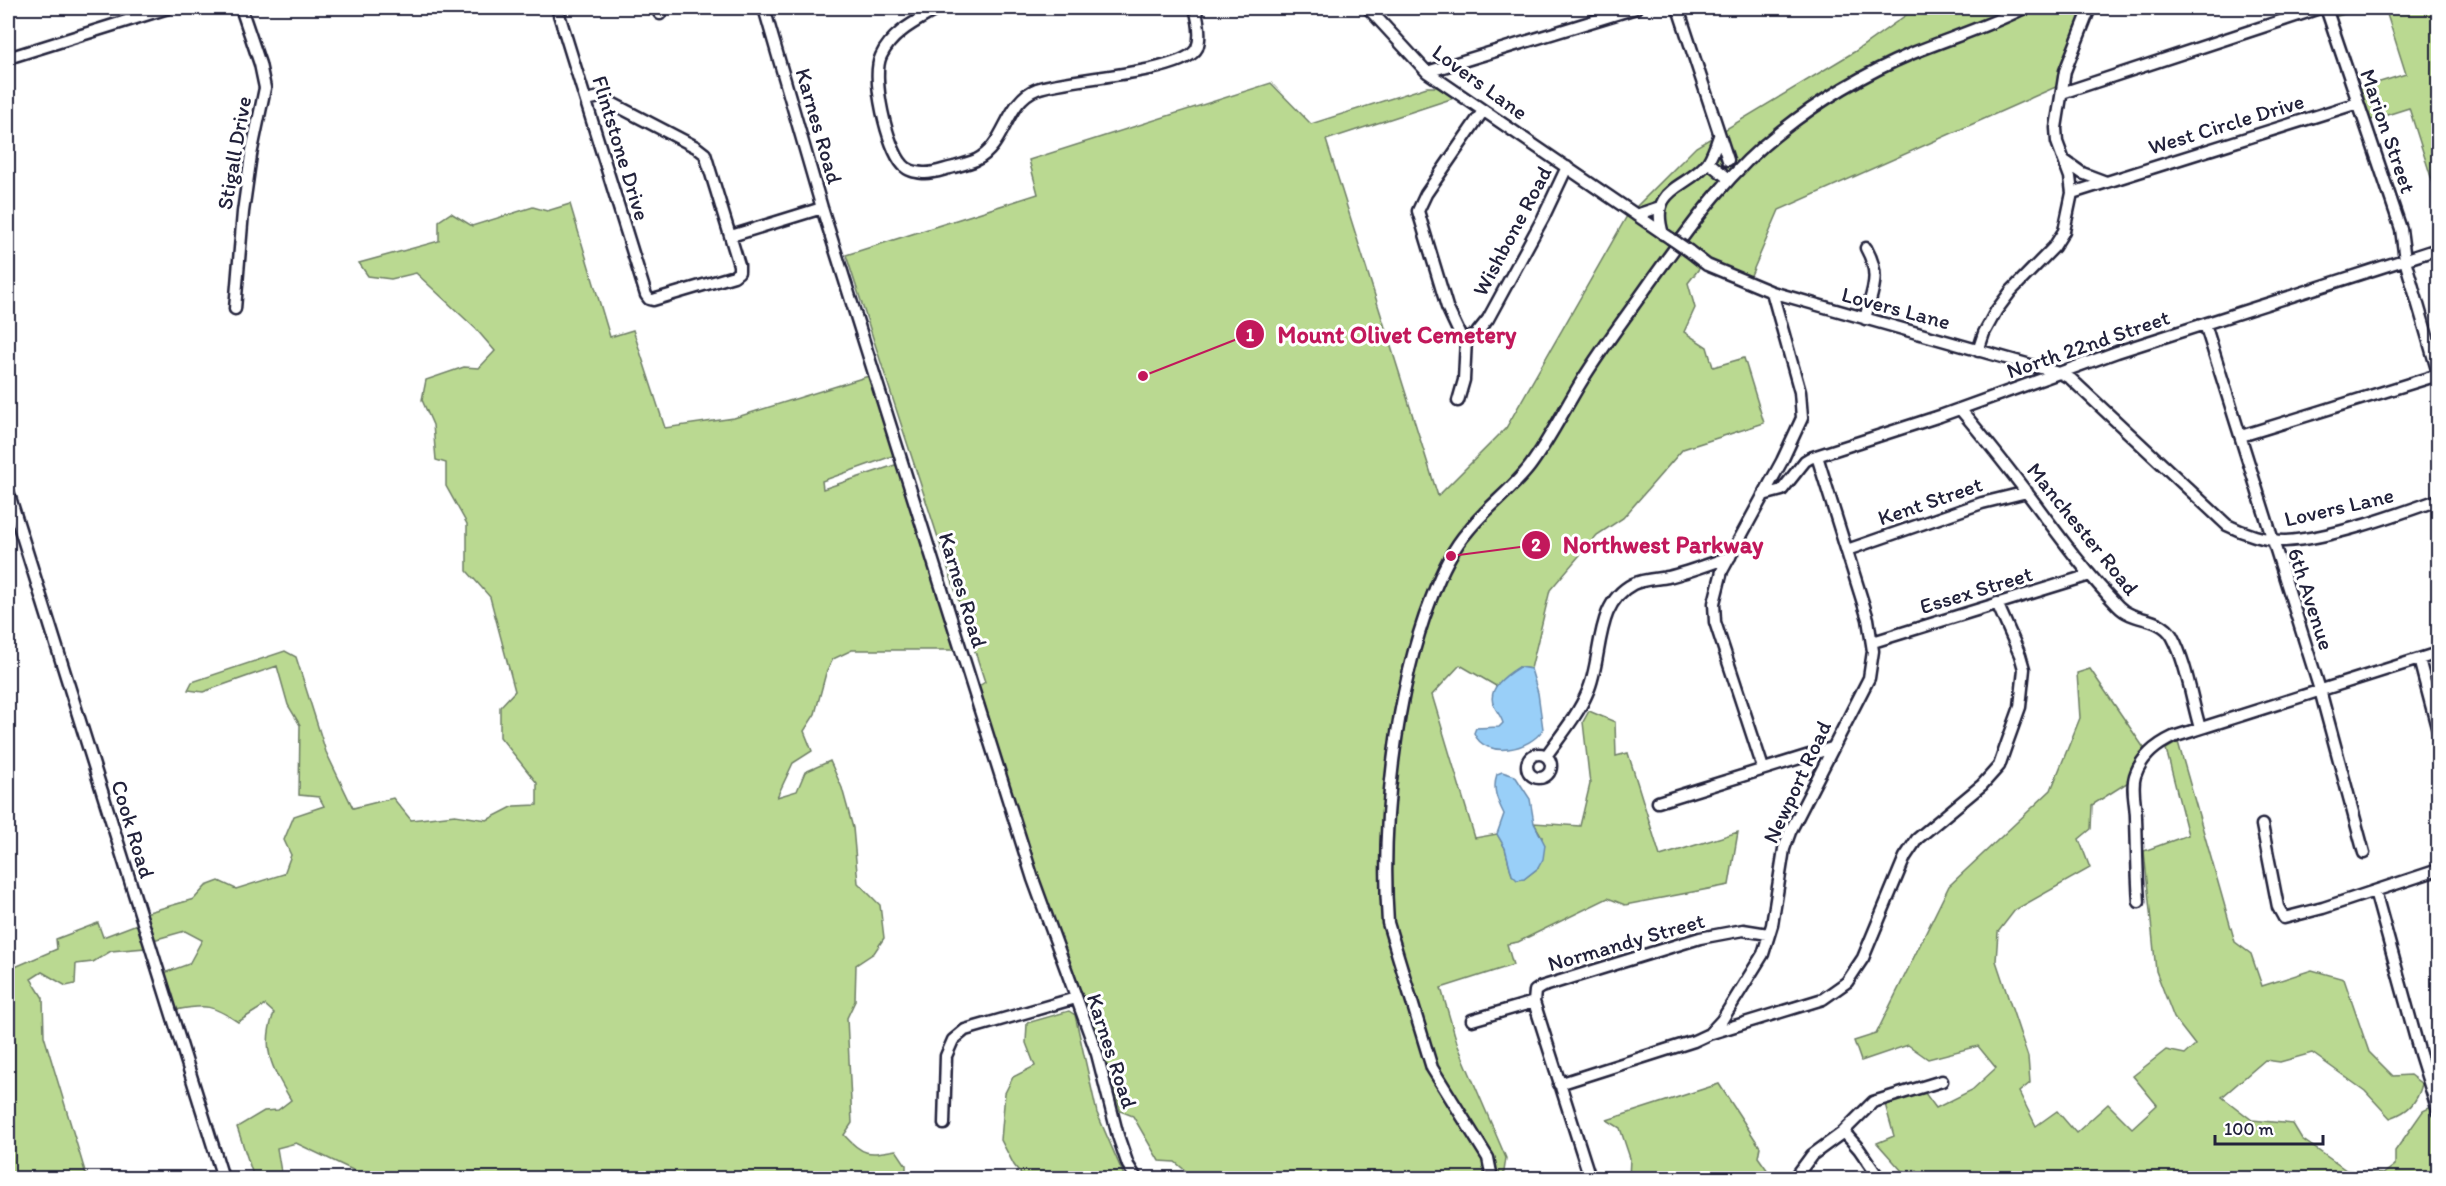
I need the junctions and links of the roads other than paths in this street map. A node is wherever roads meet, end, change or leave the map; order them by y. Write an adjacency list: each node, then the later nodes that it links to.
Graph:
1 (168, 8): 14 (street)
2 (240, 8): 38 (street, Stigall Drive)
3 (557, 8): 17 (street, Flintstone Drive)
4 (764, 8): 30 (street, Karnes Road)
5 (939, 8): 6 (street)
6 (1195, 8)
7 (1368, 8): 15 (street, Lovers Lane)
8 (1636, 8): 15 (street)
9 (1678, 8): 20 (street)
10 (2024, 8): 25 (street)
11 (2090, 8): 16 (street)
12 (2320, 8): 16 (street)
13 (2326, 8): 18 (street, Marion Street)
14 (8, 58)
15 (1427, 72): 19 (street, Lovers Lane)
16 (2062, 93): 23 (street)
17 (586, 100): 32 (street); 32 (street, Flintstone Drive)
18 (2358, 103): 27 (street, West Circle Drive); 36 (street, Marion Street)
19 (1483, 111): 24 (street, Lovers Lane); 41 (street, Wishbone Road)
20 (1719, 136): 21 (street); 22 (street)
21 (1710, 158): 22 (street); 26 (street); 29 (street)
22 (1728, 160): 25 (street)
23 (2065, 161): 27 (street); 28 (street)
24 (1567, 167): 31 (street, Lovers Lane); 41 (street, Wishbone Road)
25 (1737, 170): 26 (street)
26 (1729, 179): 88 (street)
27 (2106, 182): 28 (street, West Circle Drive)
28 (2072, 193): 42 (street)
29 (1660, 207): 31 (street); 33 (street)
30 (822, 208): 32 (street); 75 (street, Karnes Road)
31 (1636, 215): 33 (street, Lovers Lane)
32 (731, 236)
33 (1666, 236): 37 (street, Lovers Lane, bridge)
34 (1866, 249): 39 (street)
35 (2439, 249): 36 (street, North 22nd Street)
36 (2405, 260): 40 (street, North 22nd Street); 44 (street, Marion Street)
37 (1772, 292): 39 (street, Lovers Lane); 51 (street)
38 (235, 309)
39 (1865, 319): 42 (street, Lovers Lane)
40 (2205, 324): 43 (street, North 22nd Street); 47 (street, 6th Avenue)
41 (1466, 339): 45 (street)
42 (1978, 351): 43 (street, Lovers Lane)
43 (2056, 373): 46 (street, North 22nd Street); 54 (street, Lovers Lane)
44 (2439, 374): 47 (street)
45 (1458, 401)
46 (1960, 409): 48 (street, North 22nd Street); 50 (street, Manchester Road)
47 (2241, 436): 54 (street, 6th Avenue)
48 (1816, 456): 51 (street, North 22nd Street); 55 (street, Newport Road)
49 (8, 491): 53 (street, Cook Road)
50 (2027, 492): 55 (street, Kent Street); 57 (street, Manchester Road)
51 (1763, 495): 56 (street)
52 (2439, 500): 54 (street, Lovers Lane)
53 (11, 514): 86 (street, Cook Road)
54 (2272, 540): 62 (street, 6th Avenue)
55 (1847, 550): 59 (street, Newport Road)
56 (1730, 557): 66 (street); 67 (street)
57 (2091, 575): 58 (street, Essex Street); 63 (street, Manchester Road)
58 (1996, 603): 59 (street, Essex Street); 78 (street)
59 (1873, 642): 65 (street, Newport Road)
60 (2439, 653): 61 (street)
61 (2419, 659): 62 (street); 64 (street)
62 (2320, 690): 63 (street); 70 (street, 6th Avenue)
63 (2200, 728): 73 (street)
64 (2439, 731)
65 (1832, 747): 67 (street); 74 (street, Newport Road)
66 (1546, 756)
67 (1763, 768): 68 (street)
68 (1659, 802)
69 (2262, 825): 72 (street)
70 (2364, 853)
71 (2439, 870): 72 (street)
72 (2375, 891): 80 (street)
73 (2139, 902)
74 (1768, 934): 76 (street, Normandy Street); 78 (street, Newport Road)
75 (1076, 998): 84 (street); 87 (street, Karnes Road)
76 (1534, 1002): 77 (street, Normandy Street); 82 (street)
77 (1472, 1020)
78 (1709, 1034): 82 (street, Newport Road)
79 (2439, 1074): 80 (street)
80 (2427, 1077): 83 (street)
81 (1942, 1081): 85 (street)
82 (1559, 1084): 89 (street)
83 (2439, 1111)
84 (944, 1124)
85 (1844, 1132): 90 (street); 91 (street)
86 (223, 1179)
87 (1136, 1179)
88 (1491, 1179)
89 (1590, 1179)
90 (1795, 1179)
91 (1879, 1179)

